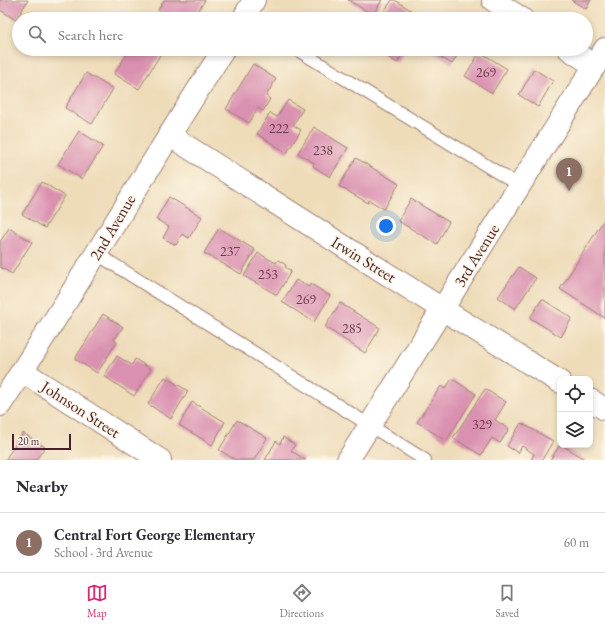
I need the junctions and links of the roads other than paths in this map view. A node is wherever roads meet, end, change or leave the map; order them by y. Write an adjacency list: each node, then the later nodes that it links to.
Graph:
1 (493, 0): 2 (street)
2 (511, 12)
3 (220, 56): 6 (street, 2nd Avenue)
4 (307, 56): 7 (lane)
5 (600, 57): 7 (street, 3rd Avenue)
6 (169, 135): 8 (street, 2nd Avenue); 9 (street, Irwin Street)
7 (520, 186): 9 (street, 3rd Avenue)
8 (96, 254): 10 (street, 2nd Avenue); 15 (lane)
9 (442, 309): 11 (street, Irwin Street); 15 (street, 3rd Avenue)
10 (22, 371): 13 (street, 2nd Avenue); 16 (street, Johnson Street)
11 (557, 380)
12 (593, 402): 14 (street)
13 (0, 405)
14 (605, 409)
15 (370, 426): 17 (street, 3rd Avenue); 18 (lane)
16 (160, 460)
17 (348, 460)
18 (425, 460)

